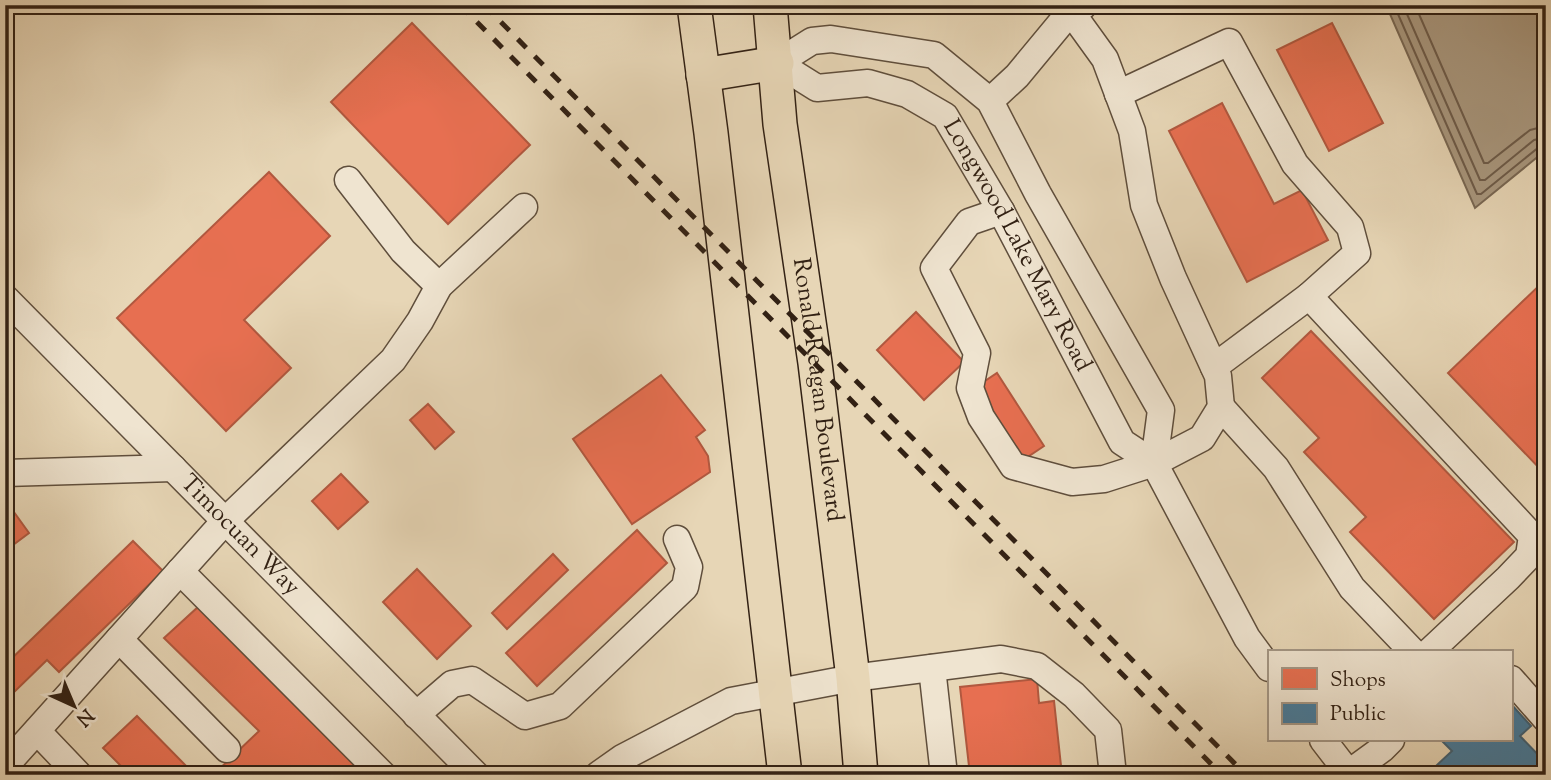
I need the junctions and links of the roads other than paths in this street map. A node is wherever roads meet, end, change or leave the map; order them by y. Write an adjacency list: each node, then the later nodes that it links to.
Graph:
1 (694, 5): 5 (main road)
2 (770, 5): 4 (main road, Ronald Reagan Boulevard)
3 (1073, 8): 6 (street); 7 (street)
4 (777, 63): 5 (main road); 7 (street, Longwood Lake Mary Road); 10 (street, Longwood Lake Mary Road); 27 (main road, Ronald Reagan Boulevard)
5 (703, 75): 29 (main road)
6 (1118, 94): 12 (street); 14 (street)
7 (990, 102): 16 (street, Longwood Lake Mary Road)
8 (348, 180): 11 (street)
9 (524, 207): 11 (street)
10 (1001, 211): 16 (street, Longwood Lake Mary Road); 16 (street)
11 (439, 286): 19 (street)
12 (1309, 296): 14 (street); 24 (street)
13 (5, 298): 17 (street, Timocuan Way)
14 (1214, 367): 15 (street)
15 (1221, 407): 16 (street); 23 (street)
16 (1154, 463): 25 (street, Longwood Lake Mary Road)
17 (173, 468): 18 (street); 19 (street, Timocuan Way)
18 (5, 472)
19 (225, 521): 21 (street); 30 (street, Timocuan Way)
20 (677, 539): 30 (street)
21 (180, 571): 22 (street); 39 (street)
22 (119, 639): 32 (street); 35 (street)
23 (1411, 650)
24 (1431, 650)
25 (1268, 667)
26 (932, 668): 27 (street); 44 (street); 45 (street)
27 (853, 678): 29 (street); 43 (main road, Ronald Reagan Boulevard)
28 (1512, 680): 31 (street)
29 (774, 694): 41 (street); 42 (main road)
30 (416, 715): 40 (street, Timocuan Way)
31 (1546, 719)
32 (37, 731): 36 (street); 38 (street)
33 (1330, 742): 37 (street)
34 (1389, 742): 37 (street)
35 (227, 749)
36 (7, 762)
37 (1350, 774)
38 (79, 775)
39 (383, 775)
40 (476, 775)
41 (598, 775)
42 (785, 775)
43 (861, 775)
44 (944, 775)
45 (1113, 775)

